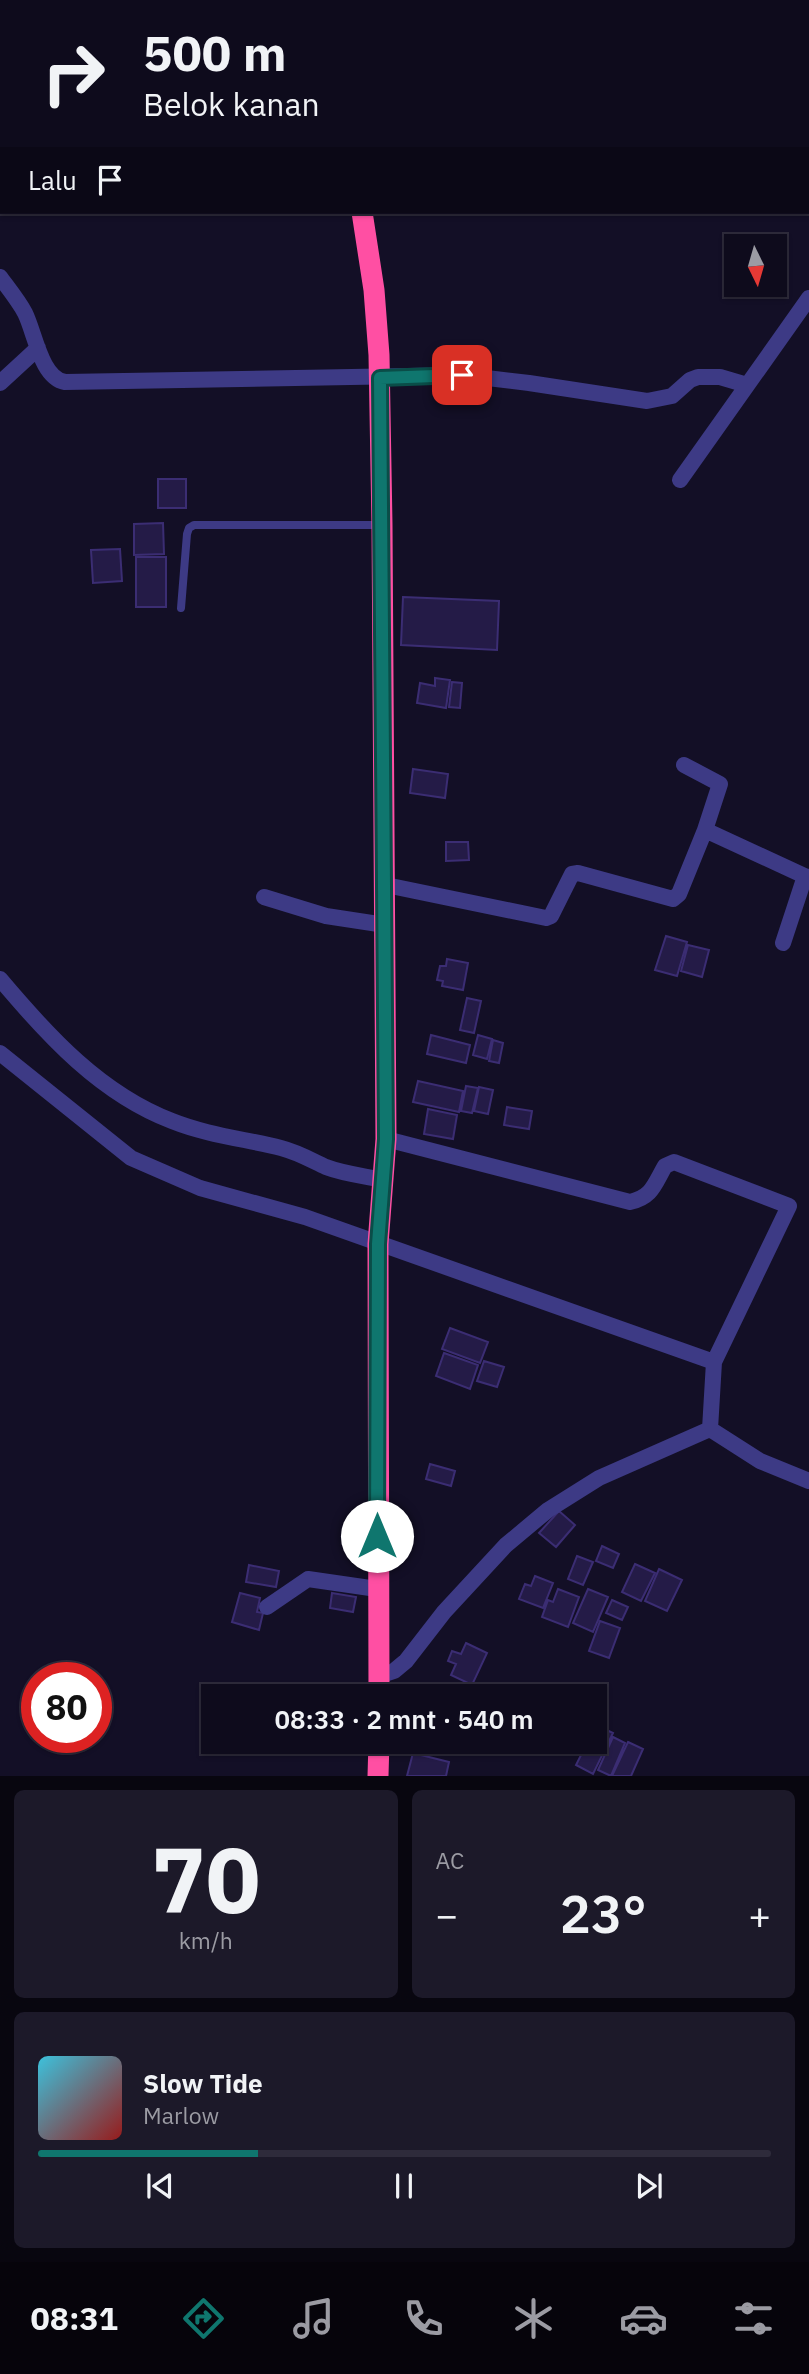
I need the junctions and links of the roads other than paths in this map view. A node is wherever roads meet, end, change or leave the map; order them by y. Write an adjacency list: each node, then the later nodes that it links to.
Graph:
1 (362, 214): 5 (highway)
2 (0, 276): 4 (street)
3 (809, 298): 7 (street)
4 (38, 348): 5 (street); 6 (street)
5 (380, 378): 7 (street); 9 (highway)
6 (0, 383)
7 (747, 385): 8 (street)
8 (680, 480)
9 (383, 525): 10 (lane); 14 (highway)
10 (181, 608)
11 (684, 765): 12 (street)
12 (705, 830): 13 (street); 14 (street)
13 (807, 877): 17 (street)
14 (386, 885): 16 (highway)
15 (264, 897): 16 (street)
16 (385, 925): 20 (highway)
17 (783, 943)
18 (0, 979): 21 (street)
19 (0, 1053): 22 (street)
20 (386, 1139): 21 (highway); 23 (street)
21 (384, 1180): 22 (highway)
22 (378, 1244): 23 (street); 26 (highway)
23 (714, 1362): 24 (street)
24 (710, 1429): 25 (street); 29 (street)
25 (809, 1481)
26 (377, 1589): 27 (street); 28 (highway)
27 (267, 1607)
28 (379, 1684)
29 (381, 1684)
30 (379, 1754): 31 (highway)
31 (378, 1776)

